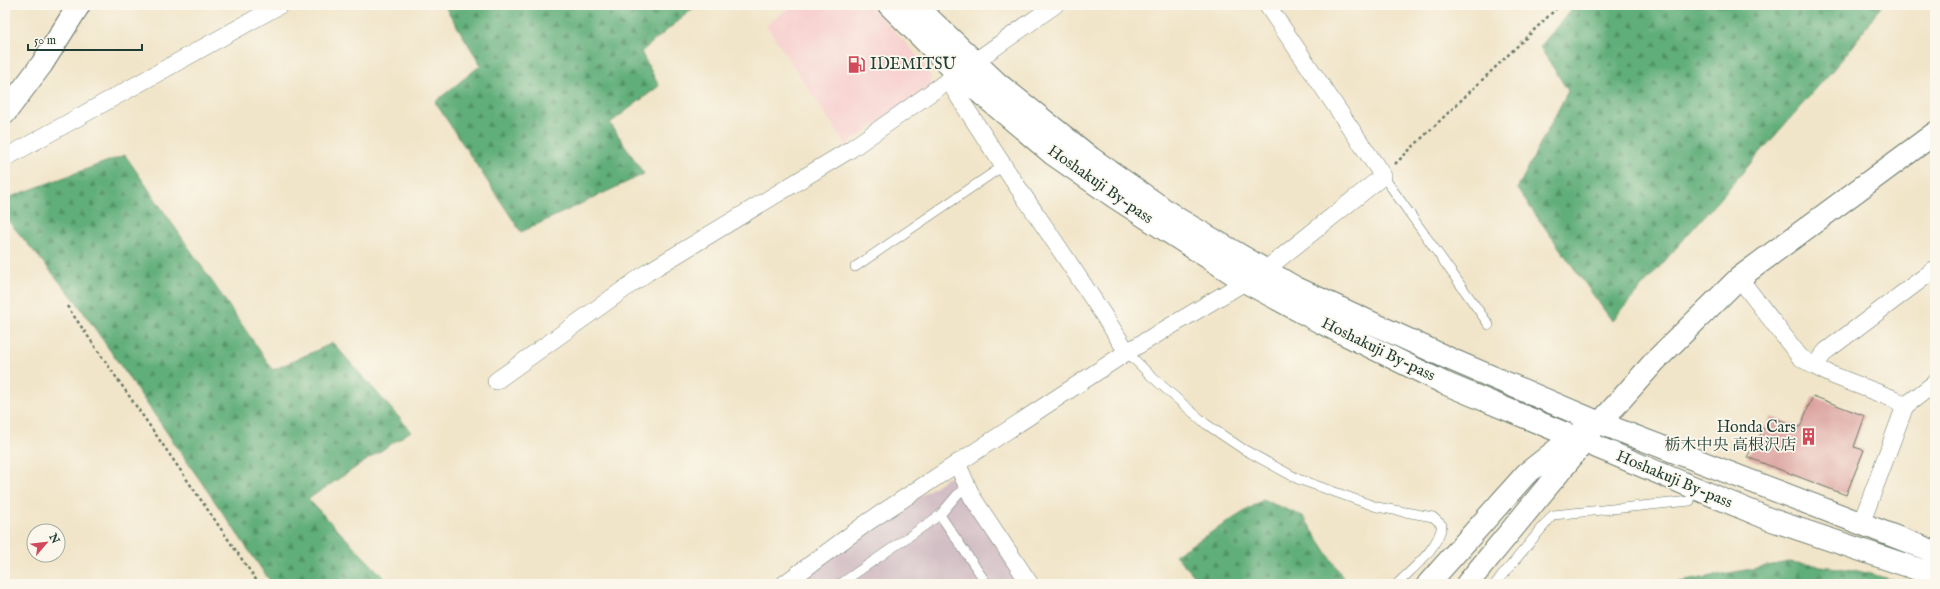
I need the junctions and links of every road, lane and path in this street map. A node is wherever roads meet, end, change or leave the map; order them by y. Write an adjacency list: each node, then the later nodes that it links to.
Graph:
1 (79, 5): 9 (main road)
2 (280, 5): 11 (street)
3 (889, 5): 8 (main road, Hoshakuji By-pass)
4 (915, 5): 8 (main road, Hoshakuji By-pass)
5 (1054, 5): 8 (street)
6 (1267, 5): 13 (street)
7 (1560, 5): 13 (path)
8 (960, 72): 12 (street); 16 (main road, Hoshakuji By-pass); 18 (main road, Hoshakuji By-pass); 23 (street)
9 (5, 113)
10 (1935, 134): 17 (main road)
11 (5, 158)
12 (1003, 166): 14 (lane); 21 (street)
13 (1383, 176): 16 (street); 20 (lane)
14 (855, 268)
15 (1935, 269): 22 (street)
16 (1265, 270): 18 (street); 26 (main road, Hoshakuji By-pass)
17 (1739, 278): 22 (street); 26 (main road)
18 (1246, 282): 21 (street); 27 (main road, Hoshakuji By-pass)
19 (67, 306): 35 (path)
20 (1490, 325)
21 (1127, 352): 28 (street); 40 (lane)
22 (1814, 366): 25 (street)
23 (496, 381)
24 (1935, 383): 25 (street)
25 (1905, 406): 32 (street)
26 (1600, 423): 27 (main road); 32 (main road, Hoshakuji By-pass)
27 (1579, 439): 34 (main road, Hoshakuji By-pass); 41 (main road); 42 (main road)
28 (957, 463): 29 (street); 36 (street)
29 (968, 488): 31 (lane); 39 (street)
30 (1690, 501): 43 (lane)
31 (940, 515): 37 (lane); 38 (lane)
32 (1861, 524): 33 (main road, Hoshakuji By-pass)
33 (1935, 552)
34 (1935, 575)
35 (259, 584)
36 (784, 584)
37 (840, 584)
38 (987, 584)
39 (1030, 584)
40 (1397, 584)
41 (1428, 584)
42 (1467, 584)
43 (1495, 584)

